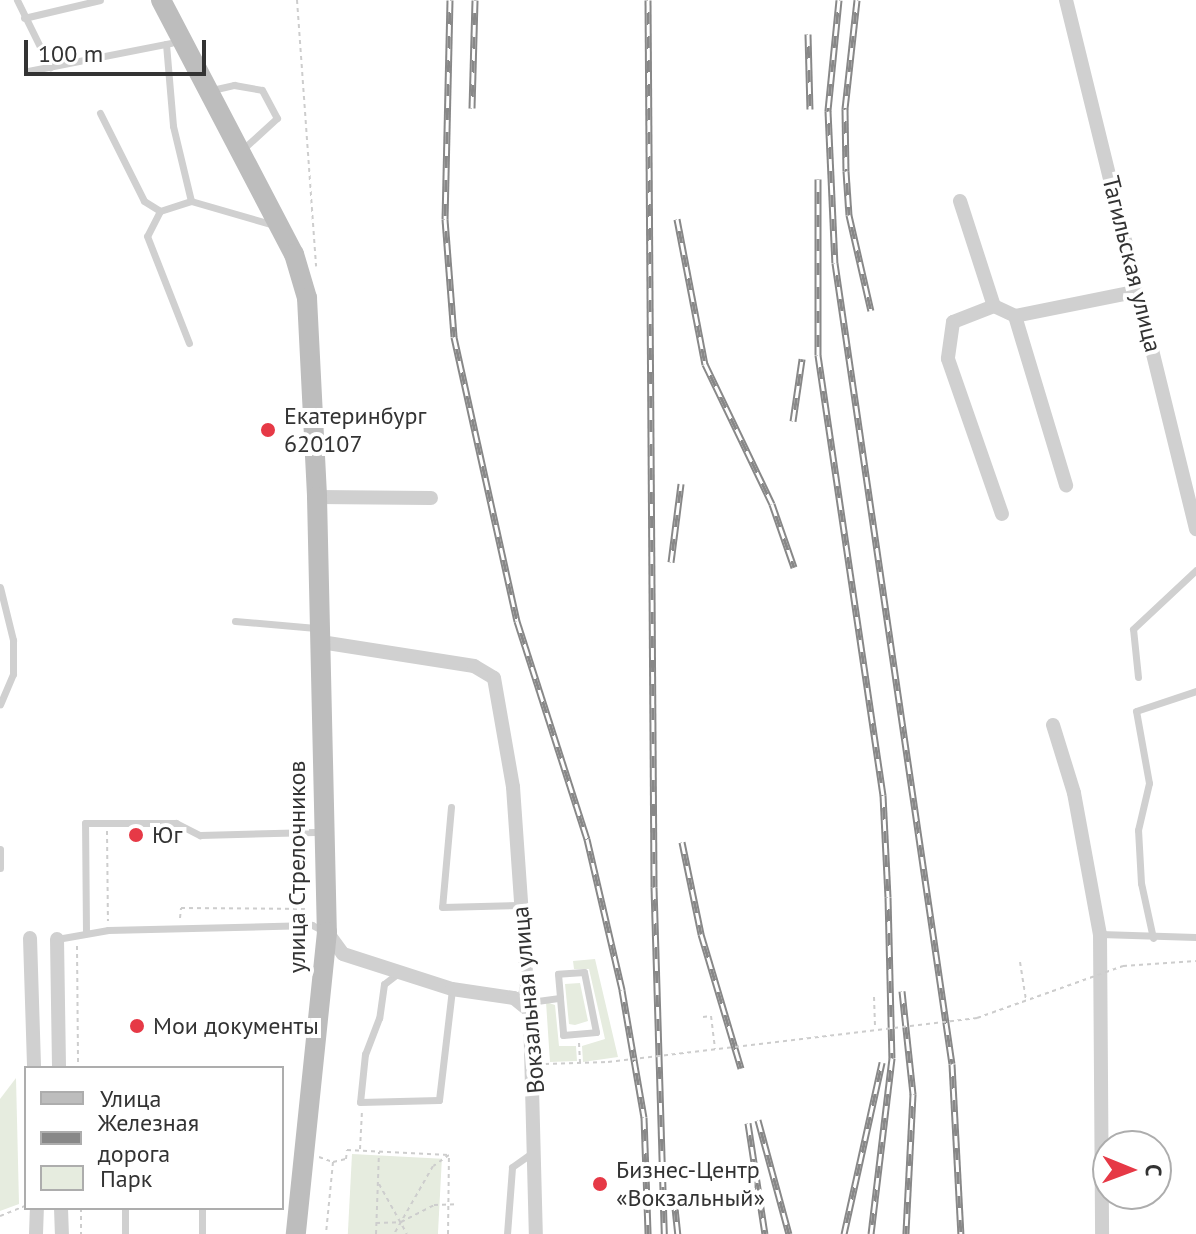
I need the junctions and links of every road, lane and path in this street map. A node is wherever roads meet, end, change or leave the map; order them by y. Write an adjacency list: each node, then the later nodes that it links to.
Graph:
1 (17, 0): 6 (lane)
2 (100, 0): 6 (lane)
3 (161, 0): 7 (main road, улица Стрелочников)
4 (297, 0): 17 (path)
5 (1066, 0): 18 (street, Тагильская улица)
6 (24, 18): 8 (lane)
7 (173, 43): 8 (lane); 10 (main road, улица Стрелочников); 13 (lane)
8 (50, 67): 9 (lane)
9 (28, 71)
10 (209, 91): 12 (main road, улица Стрелочников); 12 (lane)
11 (100, 113): 15 (lane)
12 (242, 150): 16 (main road, улица Стрелочников)
13 (191, 201): 15 (lane); 16 (lane)
14 (960, 201): 19 (street)
15 (160, 211): 21 (lane)
16 (280, 226): 24 (main road, улица Стрелочников)
17 (315, 277)
18 (1139, 291): 20 (street); 23 (street, Тагильская улица)
19 (994, 306): 20 (street); 26 (street)
20 (1015, 316): 22 (street)
21 (189, 343)
22 (1066, 485)
23 (1192, 490): 27 (street, Тагильская улица)
24 (317, 497): 25 (street); 31 (main road, улица Стрелочников)
25 (431, 498)
26 (1002, 514)
27 (1196, 529)
28 (1196, 570): 32 (lane)
29 (0, 587): 34 (lane)
30 (235, 621): 31 (lane)
31 (321, 635): 41 (street, Вокзальная улица); 43 (main road, улица Стрелочников)
32 (1138, 677)
33 (1196, 691): 48 (lane)
34 (0, 704)
35 (1053, 725): 45 (street)
36 (451, 807): 41 (lane)
37 (120, 831): 42 (path)
38 (315, 832): 44 (lane)
39 (0, 849): 40 (lane)
40 (0, 868)
41 (520, 905): 58 (street, Вокзальная улица)
42 (108, 930): 43 (lane); 44 (lane)
43 (327, 932): 53 (street); 94 (main road, улица Стрелочников)
44 (86, 933): 49 (lane)
45 (1100, 934): 48 (lane); 102 (street)
46 (1196, 937): 48 (lane)
47 (30, 938): 67 (street)
48 (1153, 938)
49 (57, 939): 68 (street)
50 (76, 939): 69 (path)
51 (1196, 961): 57 (path, bridge)
52 (1020, 962): 57 (path)
53 (397, 974): 54 (street); 54 (lane)
54 (452, 989): 58 (street)
55 (874, 997): 62 (path)
56 (560, 998): 58 (lane); 63 (lane); 63 (lane)
57 (1026, 999): 62 (path, bridge)
58 (523, 1003): 71 (street, Вокзальная улица)
59 (711, 1016): 60 (path); 61 (path); 64 (path)
60 (717, 1016)
61 (703, 1017)
62 (875, 1029): 64 (path, bridge)
63 (578, 1037): 65 (path)
64 (715, 1049): 65 (path, bridge)
65 (580, 1064): 66 (path)
66 (543, 1065)
67 (34, 1066)
68 (59, 1066)
69 (78, 1066)
70 (348, 1107): 72 (path)
71 (537, 1150): 100 (lane); 101 (street, Вокзальная улица)
72 (360, 1151): 73 (path); 76 (path)
73 (380, 1151): 74 (path); 77 (path)
74 (449, 1155): 78 (path); 87 (path)
75 (317, 1157): 76 (path)
76 (333, 1162): 95 (path)
77 (378, 1183): 87 (path); 88 (path)
78 (448, 1204): 79 (path); 87 (path); 99 (path)
79 (457, 1204)
80 (24, 1207): 86 (path)
81 (81, 1210): 91 (path)
82 (125, 1210): 92 (lane)
83 (202, 1210): 93 (lane)
84 (61, 1212): 85 (street); 90 (street)
85 (37, 1213): 89 (street)
86 (0, 1216)
87 (401, 1222): 88 (path); 97 (path); 98 (path)
88 (376, 1223): 96 (path)
89 (36, 1234)
90 (62, 1234)
91 (81, 1234)
92 (125, 1234)
93 (202, 1234)
94 (296, 1234)
95 (326, 1234)
96 (376, 1234)
97 (394, 1234)
98 (407, 1234)
99 (448, 1234)
100 (507, 1234)
101 (536, 1234)
102 (1102, 1234)

